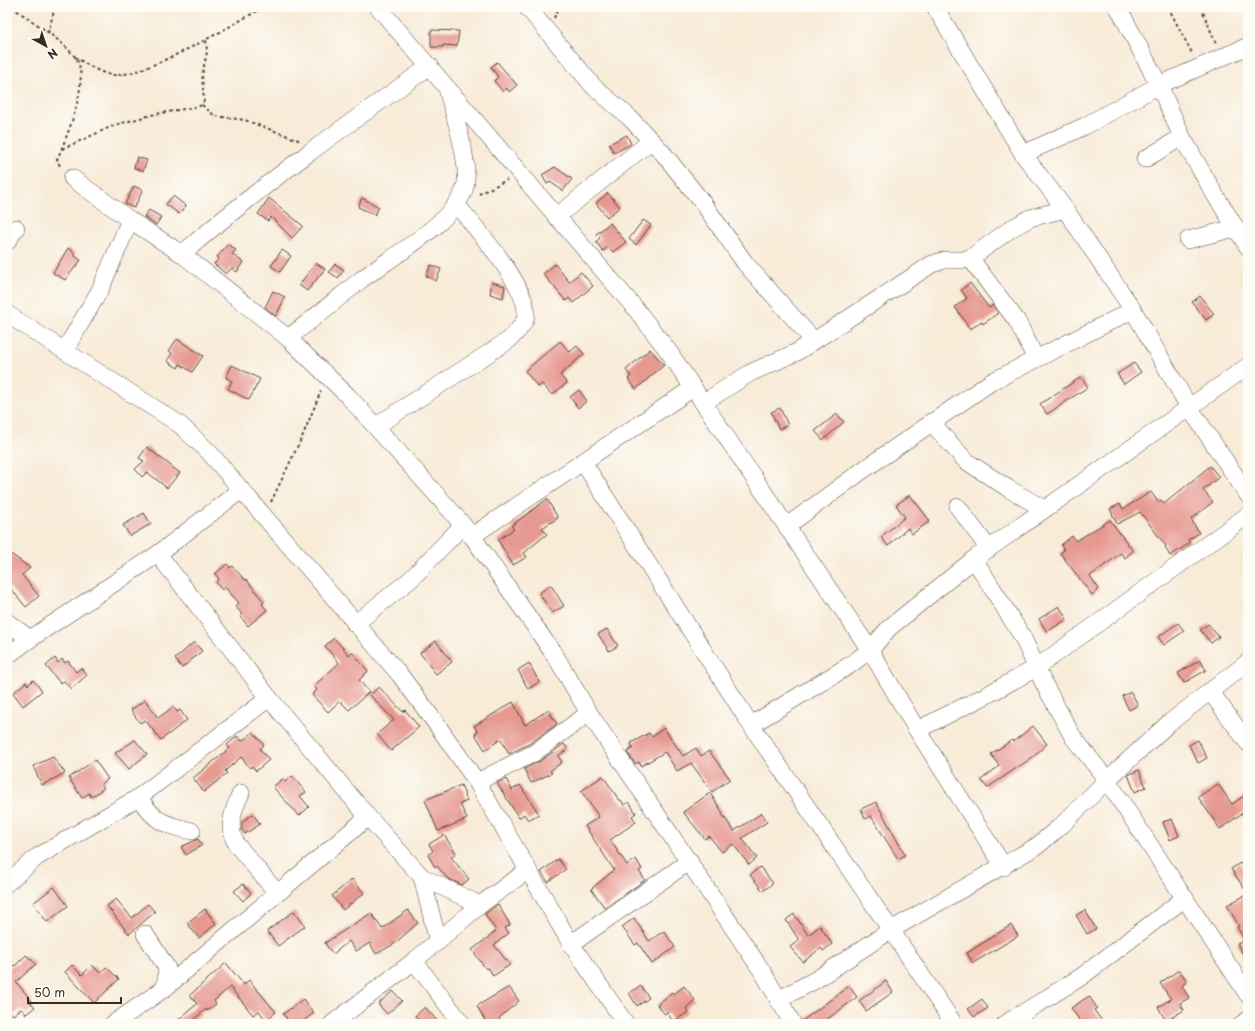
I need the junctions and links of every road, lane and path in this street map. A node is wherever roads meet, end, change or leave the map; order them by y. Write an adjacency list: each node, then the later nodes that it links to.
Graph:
1 (12, 7): 10 (path)
2 (55, 7): 10 (path)
3 (264, 7): 11 (path)
4 (378, 7): 15 (street)
5 (527, 7): 21 (street)
6 (935, 7): 24 (street)
7 (1118, 7): 17 (street)
8 (1168, 7): 16 (path)
9 (1201, 7): 14 (path)
10 (48, 33): 13 (path)
11 (206, 39): 13 (path); 19 (path)
12 (1248, 46): 14 (street)
13 (75, 57): 23 (path)
14 (1221, 58): 16 (street)
15 (430, 66): 18 (street); 22 (street)
16 (1198, 67): 17 (street)
17 (1160, 85): 20 (street); 24 (street)
18 (447, 87): 26 (street); 28 (street)
19 (202, 105): 22 (path); 23 (path)
20 (1182, 137): 25 (street); 33 (street)
21 (652, 141): 30 (street); 42 (street)
22 (317, 147): 37 (street)
23 (62, 149): 27 (path)
24 (1023, 154): 29 (street)
25 (1146, 159)
26 (518, 172): 28 (path); 30 (street)
27 (72, 178): 31 (street)
28 (456, 204): 41 (street); 51 (street)
29 (1065, 209): 38 (street); 39 (street)
30 (556, 217): 47 (street)
31 (130, 220): 37 (street); 43 (street)
32 (16, 228): 35 (street)
33 (1235, 228): 34 (street); 36 (street)
34 (1188, 240)
35 (7, 242)
36 (1248, 247)
37 (182, 254): 41 (street)
38 (970, 258): 42 (street); 44 (street)
39 (1133, 310): 44 (street); 49 (street)
40 (7, 314): 43 (street)
41 (288, 338): 46 (street)
42 (814, 341): 48 (street)
43 (65, 350): 53 (street)
44 (1036, 358): 50 (street)
45 (1248, 366): 49 (street)
46 (328, 375): 51 (street); 58 (path)
47 (693, 388): 48 (street); 52 (street)
48 (704, 403): 59 (street)
49 (1189, 407): 54 (street); 56 (street)
50 (931, 422): 56 (street); 59 (street)
51 (376, 426): 60 (street)
52 (583, 462): 60 (street); 74 (street)
53 (241, 490): 58 (street); 62 (street)
54 (1248, 495)
55 (958, 507): 61 (street)
56 (1044, 509): 61 (street)
57 (1248, 515): 70 (street)
58 (262, 516): 65 (street)
59 (787, 526): 67 (street)
60 (468, 531): 65 (street); 73 (street)
61 (989, 549): 63 (street)
62 (158, 554): 66 (street); 72 (street)
63 (974, 559): 67 (street); 70 (street)
64 (7, 622): 66 (street)
65 (355, 624): 78 (street)
66 (30, 638): 68 (street)
67 (870, 650): 74 (street); 75 (street)
68 (7, 656)
69 (1248, 662): 71 (street)
70 (1036, 668): 75 (street); 77 (street)
71 (1210, 691): 76 (street); 77 (street)
72 (269, 698): 80 (street); 81 (street)
73 (589, 713): 78 (street); 83 (street)
74 (751, 725): 91 (street)
75 (917, 730): 84 (street)
76 (1248, 743)
77 (1107, 780): 84 (street); 89 (street)
78 (477, 782): 85 (street)
79 (241, 793): 88 (street)
80 (139, 798): 82 (street); 87 (street)
81 (368, 817): 86 (street); 88 (street)
82 (192, 831)
83 (690, 861): 94 (street); 98 (street)
84 (1004, 866): 91 (street)
85 (528, 870): 90 (street); 94 (street)
86 (422, 877): 90 (street); 93 (street)
87 (7, 883)
88 (277, 893): 96 (street)
89 (1185, 898): 97 (street); 106 (street)
90 (480, 905): 93 (street)
91 (892, 930): 98 (street); 105 (street)
92 (145, 934): 96 (street)
93 (438, 942): 95 (street)
94 (571, 944): 103 (street)
95 (414, 961): 101 (street); 102 (street)
96 (165, 988): 100 (street)
97 (1248, 995)
98 (778, 1000): 104 (street)
99 (1248, 1020): 107 (street)
100 (113, 1024)
101 (332, 1024)
102 (462, 1024)
103 (626, 1024)
104 (793, 1024)
105 (954, 1024)
106 (1005, 1024)
107 (1242, 1024)

